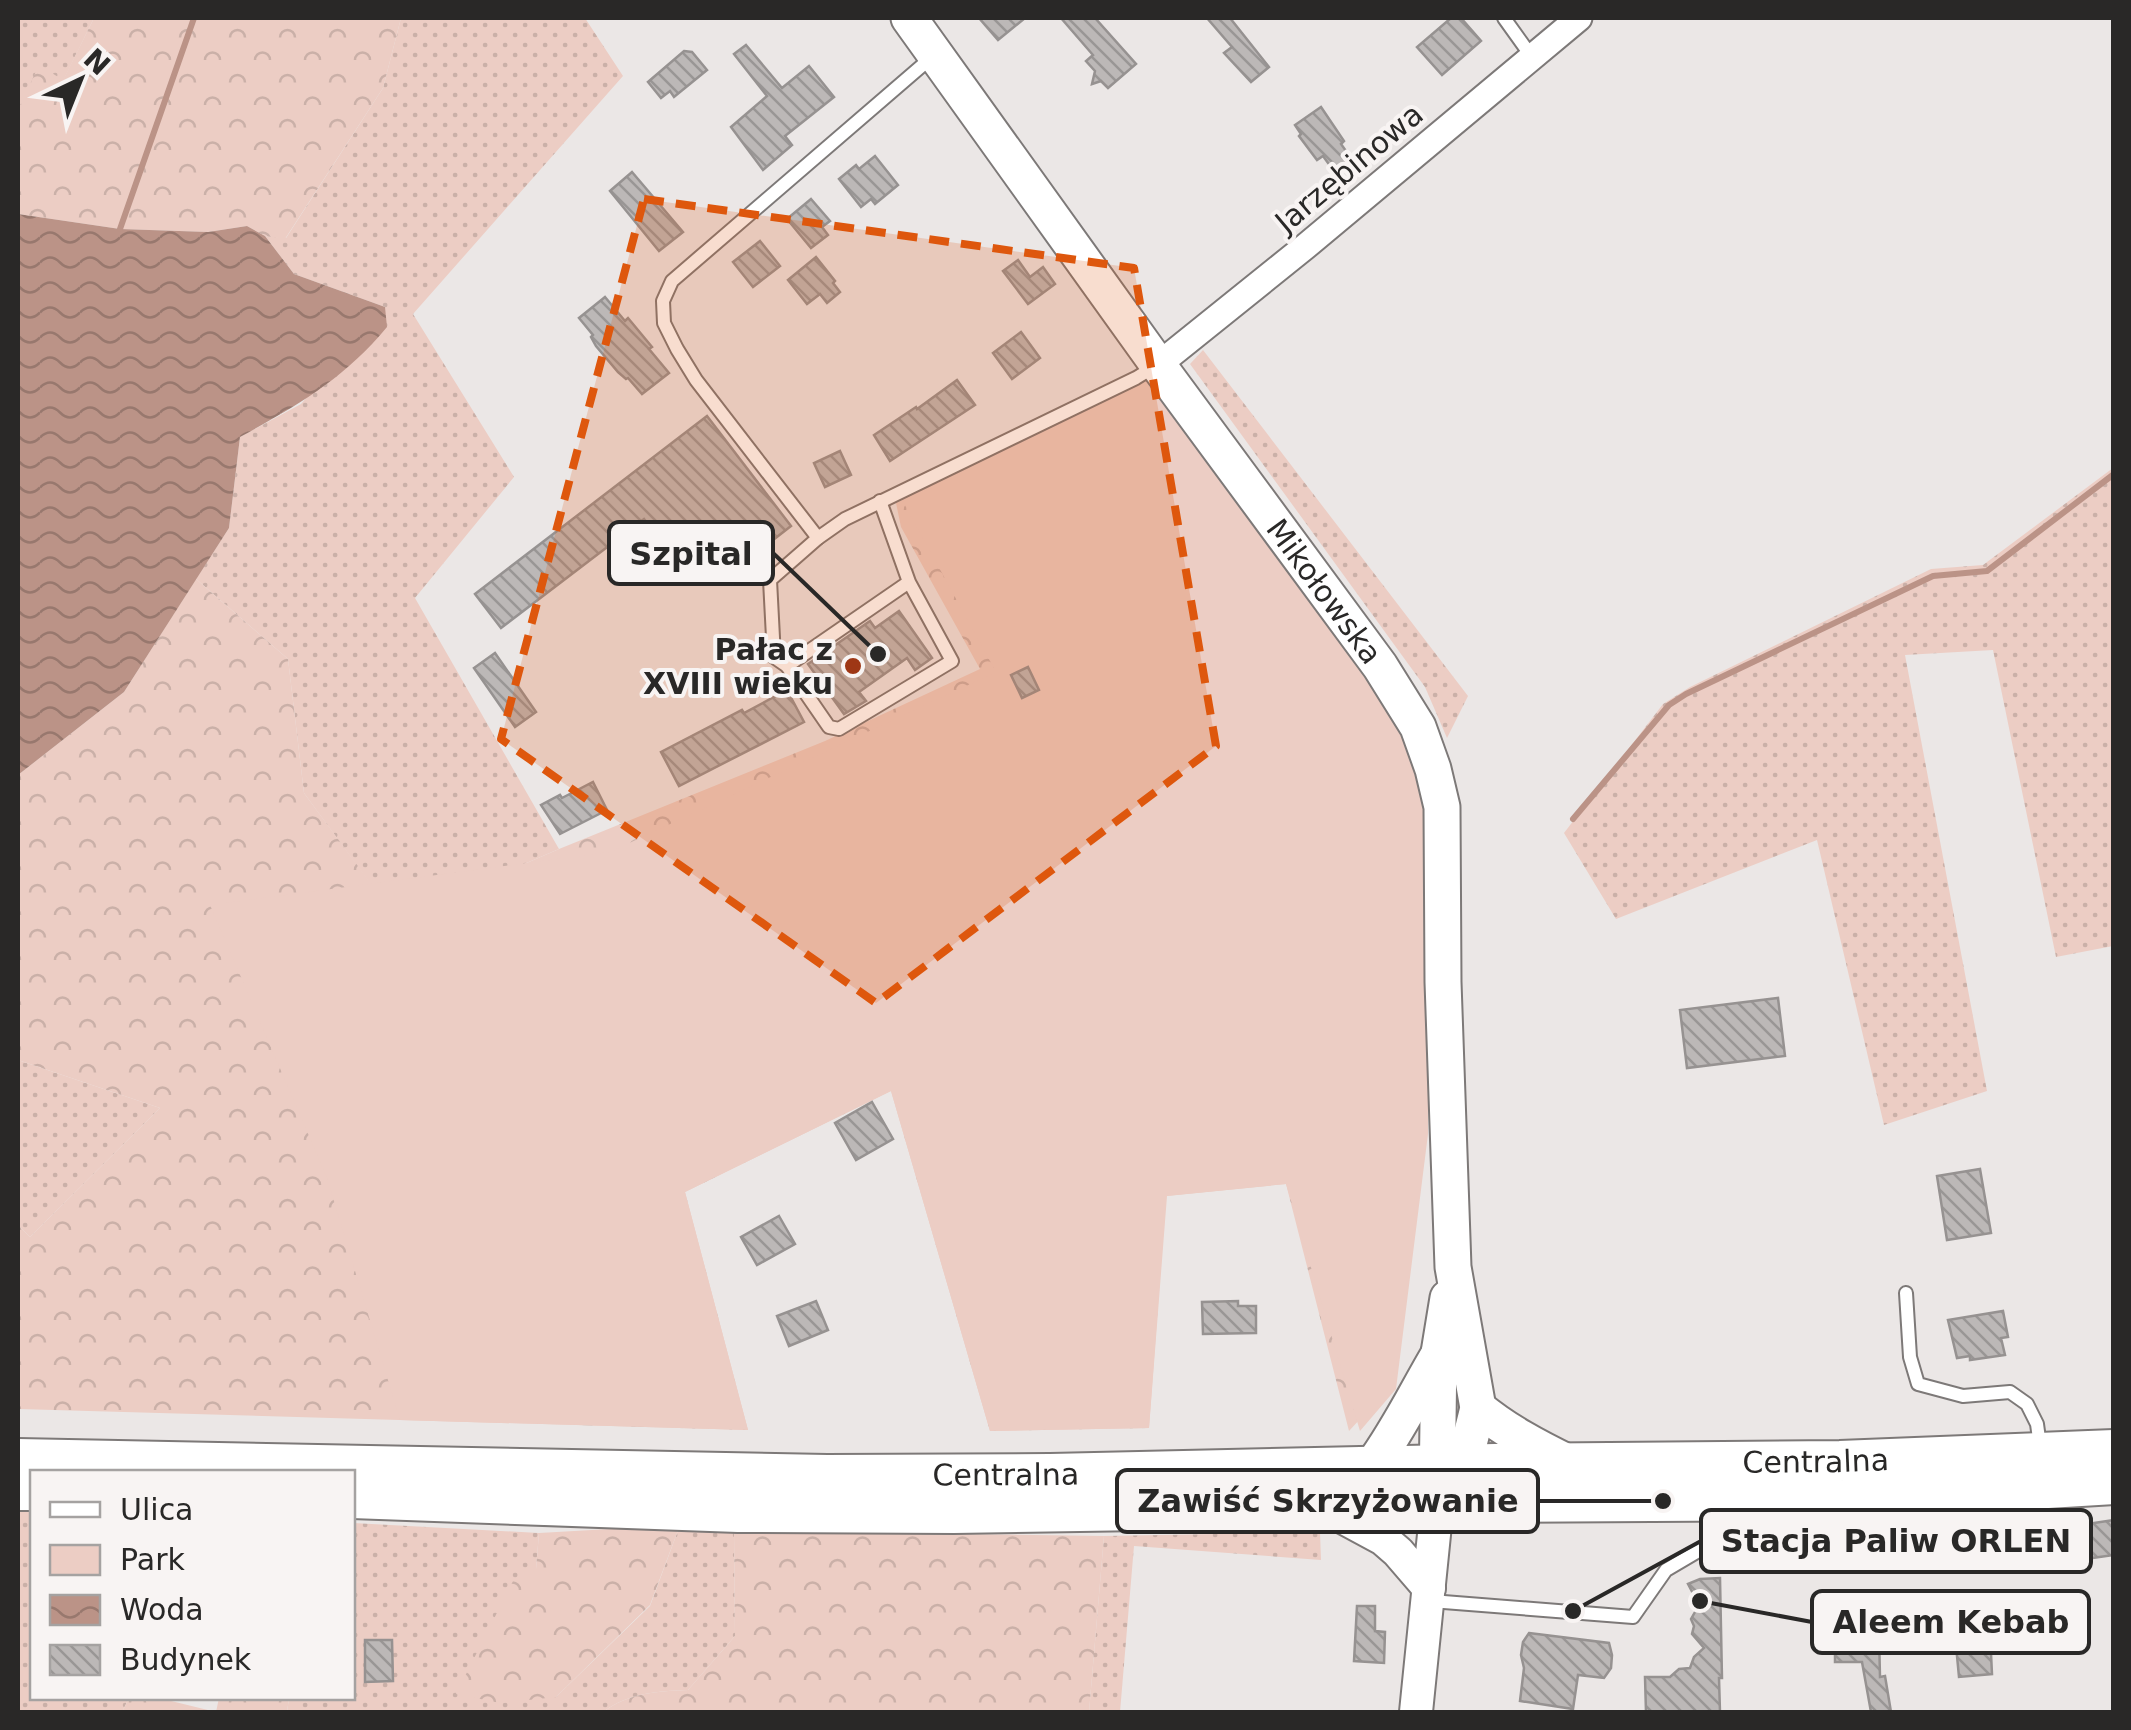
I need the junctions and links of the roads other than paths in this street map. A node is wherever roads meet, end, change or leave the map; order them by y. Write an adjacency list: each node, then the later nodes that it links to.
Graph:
1 (909, 18): 4 (main road, Mikołowska)
2 (1504, 18): 5 (lane)
3 (1579, 18): 5 (street, Jarzębinowa)
4 (934, 54): 6 (main road, Mikołowska); 8 (lane)
5 (1532, 57): 6 (street, Jarzębinowa)
6 (1158, 365): 7 (lane); 11 (main road, Mikołowska)
7 (880, 502): 8 (lane); 9 (lane)
8 (818, 538): 10 (lane)
9 (910, 582): 10 (lane); 10 (lane)
10 (786, 666)
11 (1453, 1267): 13 (main road, Mikołowska); 14 (main road, Mikołowska)
12 (1906, 1293): 16 (lane)
13 (1440, 1353): 19 (main road); 20 (main road, Mikołowska)
14 (1478, 1408): 18 (main road); 20 (main road, Mikołowska)
15 (2114, 1450): 16 (main road, Centralna)
16 (2042, 1454): 18 (main road, Centralna)
17 (18, 1459): 19 (main road, Centralna)
18 (1569, 1463): 20 (main road, Centralna)
19 (1372, 1466): 20 (main road, Centralna)
20 (1445, 1478): 23 (main road, Centralna); 24 (main road, Centralna); 25 (street)
21 (2114, 1484): 23 (main road, Centralna)
22 (355, 1498): 24 (main road, Centralna)
23 (1844, 1500): 25 (lane)
24 (1322, 1506): 25 (street)
25 (1429, 1594): 26 (street)
26 (1416, 1712)

